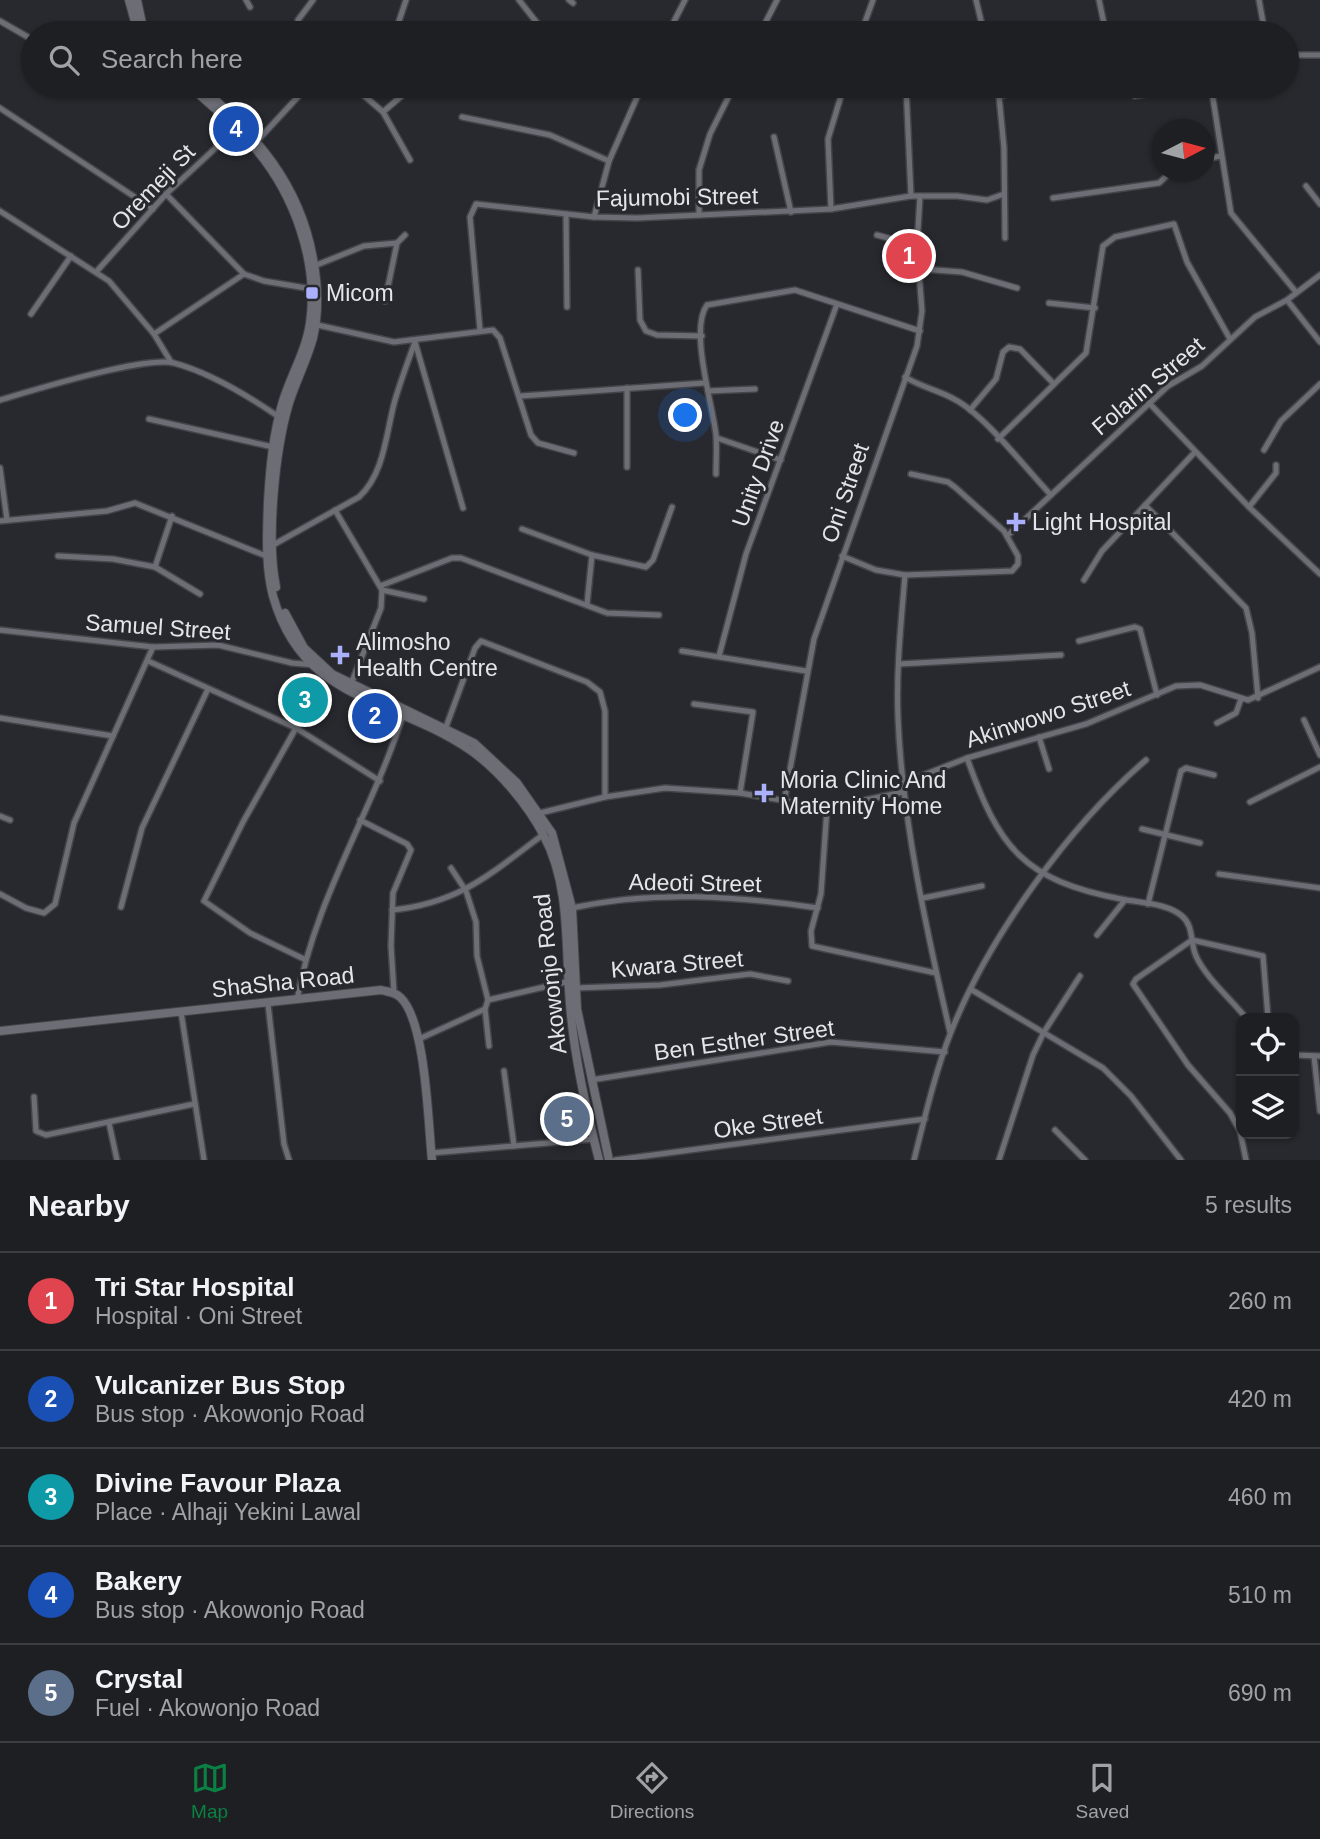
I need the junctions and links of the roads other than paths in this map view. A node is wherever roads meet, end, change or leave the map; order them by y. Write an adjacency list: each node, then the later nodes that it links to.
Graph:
1 (130, 0): 15 (main road)
2 (137, 0): 16 (main road)
3 (246, 0): 13 (street)
4 (313, 0): 17 (street)
5 (406, 0): 18 (street)
6 (519, 0): 19 (street)
7 (685, 0): 20 (street)
8 (777, 0): 21 (street)
9 (873, 0): 22 (street)
10 (976, 0): 23 (street)
11 (1099, 0): 24 (street)
12 (1259, 0): 25 (street)
13 (250, 8)
14 (0, 21): 26 (street)
15 (135, 21)
16 (142, 21)
17 (298, 21)
18 (399, 21)
19 (536, 21)
20 (674, 21)
21 (766, 21)
22 (865, 21)
23 (981, 21)
24 (1103, 21)
25 (1263, 21)
26 (21, 33)
27 (1299, 55): 28 (street)
28 (1320, 55)
29 (203, 98): 43 (main road, Akowonjo Road)
30 (213, 98): 45 (main road, Akowonjo Road)
31 (297, 98): 45 (street)
32 (367, 98): 41 (street)
33 (399, 98): 41 (street)
34 (637, 98): 49 (street)
35 (728, 98): 63 (street)
36 (840, 98): 59 (street)
37 (907, 98): 54 (street)
38 (999, 98): 53 (street)
39 (1212, 98): 46 (street)
40 (0, 108): 58 (street)
41 (383, 112): 48 (street)
42 (461, 117): 49 (street)
43 (236, 129): 52 (street, Oremeji St); 78 (main road, Akowonjo Road)
44 (774, 137): 61 (street)
45 (258, 141): 71 (main road, Akowonjo Road)
46 (1221, 156): 47 (street); 79 (street)
47 (1215, 157)
48 (410, 160)
49 (609, 161): 64 (street)
50 (1160, 182): 56 (street)
51 (1306, 186): 57 (street)
52 (166, 194): 58 (street, Oremeji St); 75 (street)
53 (1004, 194): 55 (street, Fajumobi Street); 67 (street)
54 (911, 196): 55 (street, Fajumobi Street); 59 (street, Fajumobi Street)
55 (920, 196): 69 (street, Oni Street)
56 (1053, 198)
57 (1320, 204)
58 (153, 209): 74 (street, Oremeji St)
59 (831, 209): 61 (street, Fajumobi Street)
60 (0, 211): 70 (street)
61 (791, 212): 63 (street, Fajumobi Street)
62 (566, 214): 64 (street, Fajumobi Street); 84 (street); 88 (street, Fajumobi Street)
63 (699, 215): 64 (street, Fajumobi Street)
64 (594, 217)
65 (405, 235): 68 (street)
66 (877, 235): 69 (street)
67 (1005, 239)
68 (397, 243): 71 (street); 81 (street)
69 (917, 246): 72 (street, Oni Street)
70 (71, 256): 74 (street); 86 (street)
71 (314, 266): 78 (main road, Akowonjo Road)
72 (921, 269): 77 (street); 89 (street, Oni Street)
73 (638, 270): 91 (street)
74 (97, 271): 90 (street)
75 (244, 274): 78 (street); 90 (street)
76 (1320, 275): 79 (street, Folarin Street)
77 (1017, 288)
78 (314, 289): 87 (main road, Akowonjo Road)
79 (1296, 292): 80 (street, Folarin Street)
80 (1287, 300): 92 (street, Folarin Street); 94 (street)
81 (385, 301)
82 (1049, 303): 85 (street)
83 (837, 304): 89 (street); 91 (street); 115 (street, Unity Drive)
84 (567, 307)
85 (1095, 308): 92 (street); 98 (street)
86 (31, 314)
87 (313, 324): 93 (street); 107 (main road, Akowonjo Road); 131 (main road, Akowonjo Road)
88 (480, 330): 93 (street); 103 (street)
89 (920, 331): 96 (street, Oni Street)
90 (154, 334): 95 (street)
91 (702, 336): 97 (street)
92 (1230, 339): 105 (street, Folarin Street)
93 (415, 342): 125 (street); 126 (street)
94 (1320, 342)
95 (171, 362): 104 (street); 107 (street)
96 (905, 377): 106 (street); 135 (street, Oni Street)
97 (704, 383): 100 (street); 102 (street)
98 (1054, 384): 106 (street); 110 (street)
99 (1320, 384): 112 (street)
100 (627, 388): 103 (street); 117 (street)
101 (755, 389): 102 (street)
102 (708, 391): 109 (street)
103 (521, 396): 114 (street)
104 (0, 400)
105 (1149, 403): 113 (street); 121 (street, Folarin Street)
106 (970, 410): 110 (street)
107 (279, 417): 111 (main road, Akowonjo Road)
108 (149, 419): 111 (street)
109 (716, 435): 115 (street); 119 (street)
110 (998, 439): 121 (street)
111 (272, 447): 134 (main road, Akowonjo Road)
112 (1264, 450)
113 (1195, 452): 122 (street); 124 (street)
114 (574, 453)
115 (781, 460): 150 (street, Unity Drive)
116 (1276, 466): 124 (street)
117 (627, 467)
118 (0, 468): 128 (street)
119 (716, 474)
120 (911, 474): 130 (street)
121 (1051, 495): 130 (street, Folarin Street)
122 (1144, 505): 139 (street); 159 (street)
123 (672, 507): 133 (street)
124 (1249, 507): 137 (street)
125 (463, 508)
126 (335, 510): 131 (street); 140 (street)
127 (172, 516): 128 (street); 134 (street); 136 (street)
128 (4, 521)
129 (522, 529): 133 (street)
130 (1007, 536): 138 (street)
131 (273, 545): 153 (main road, Akowonjo Road)
132 (58, 555): 136 (street)
133 (592, 555): 143 (street)
134 (266, 556): 153 (main road, Akowonjo Road)
135 (842, 556): 138 (street); 155 (street, Oni Street)
136 (155, 567): 141 (street)
137 (1320, 574)
138 (905, 575): 152 (street)
139 (1084, 580)
140 (381, 588): 142 (street); 143 (street); 156 (street)
141 (200, 594)
142 (424, 599)
143 (587, 604): 144 (street)
144 (659, 615)
145 (0, 630): 147 (street, Samuel Street)
146 (1079, 641): 158 (street)
147 (153, 647): 151 (street); 153 (street, Samuel Street)
148 (682, 651): 150 (street)
149 (1061, 655): 152 (street)
150 (719, 656): 155 (street)
151 (148, 661): 157 (street); 168 (street)
152 (899, 664): 177 (street)
153 (316, 665): 156 (main road, Akowonjo Road); 162 (main road, Akowonjo Road)
154 (1320, 667): 159 (street, Akinwowo Street)
155 (806, 671): 181 (street, Oni Street)
156 (351, 684): 162 (main road, Akowonjo Road)
157 (208, 689): 167 (street); 202 (street)
158 (1157, 695): 160 (street, Akinwowo Street); 169 (street, Akinwowo Street)
159 (1258, 698): 160 (street, Akinwowo Street)
160 (1241, 699): 165 (street)
161 (694, 704): 179 (street)
162 (404, 712): 166 (main road, Akowonjo Road); 176 (street); 189 (main road, Akowonjo Road)
163 (0, 718): 168 (street)
164 (1304, 720): 170 (street)
165 (1217, 723)
166 (446, 727): 180 (street); 184 (main road, Akowonjo Road)
167 (296, 728): 176 (street); 208 (street)
168 (113, 736): 198 (street)
169 (1039, 737): 171 (street, Akinwowo Street); 174 (street)
170 (1320, 755)
171 (967, 758): 177 (street, Akinwowo Street); 193 (street)
172 (1146, 760): 193 (street)
173 (1320, 767): 182 (street)
174 (1049, 769)
175 (1214, 775): 190 (street)
176 (380, 781): 187 (street)
177 (903, 783): 178 (street)
178 (903, 792): 183 (street); 199 (street)
179 (740, 793): 180 (street); 181 (street)
180 (605, 797): 184 (street)
181 (784, 802): 183 (street)
182 (1250, 802)
183 (827, 808): 204 (street)
184 (540, 813): 203 (main road, Akowonjo Road)
185 (0, 816): 186 (street)
186 (10, 820)
187 (360, 820): 205 (street); 208 (street)
188 (1142, 829): 190 (street)
189 (544, 834): 197 (street); 212 (main road, Akowonjo Road)
190 (1165, 834): 191 (street); 201 (street)
191 (1200, 843)
192 (452, 868): 197 (street)
193 (1042, 874): 200 (street); 213 (street)
194 (1219, 874): 196 (street)
195 (982, 886): 199 (street)
196 (1320, 888)
197 (466, 891): 205 (street); 215 (street)
198 (0, 894)
199 (923, 898): 209 (street)
200 (1125, 900): 201 (street); 206 (street)
201 (1148, 904): 207 (street)
202 (121, 907)
203 (572, 908): 204 (street, Adeoti Street); 212 (main road, Akowonjo Road)
204 (818, 908): 209 (street)
205 (392, 910): 214 (street)
206 (1097, 935)
207 (1192, 940): 220 (street); 221 (street); 251 (street)
208 (304, 959): 216 (street)
209 (936, 973): 223 (street)
210 (1080, 976): 224 (street)
211 (788, 981): 212 (street, Kwara Street)
212 (572, 985): 215 (street, Kwara Street); 231 (main road, Akowonjo Road); 238 (main road, Akowonjo Road)
213 (972, 990): 223 (street); 224 (street)
214 (394, 993): 216 (main road, ShaSha Road); 225 (main road)
215 (488, 1000): 218 (street)
216 (297, 1001): 217 (main road, ShaSha Road)
217 (268, 1004): 219 (main road, ShaSha Road); 243 (street)
218 (485, 1009): 225 (street); 226 (street)
219 (181, 1012): 222 (main road, ShaSha Road); 233 (street)
220 (1242, 1013)
221 (1268, 1013)
222 (0, 1031)
223 (950, 1032): 227 (street)
224 (1044, 1032): 248 (street); 250 (street)
225 (419, 1039): 240 (main road)
226 (489, 1045)
227 (945, 1052): 231 (street, Ben Esther Street); 235 (street)
228 (1299, 1055): 229 (street)
229 (1317, 1056): 234 (street)
230 (504, 1071): 239 (street)
231 (591, 1080): 245 (main road, Akowonjo Road)
232 (34, 1097): 236 (street)
233 (194, 1104): 236 (street); 242 (street)
234 (1320, 1111)
235 (925, 1119): 246 (street, Oke Street); 247 (street)
236 (109, 1123): 241 (street)
237 (1055, 1130): 249 (street)
238 (594, 1139): 239 (street); 244 (main road, Akowonjo Road)
239 (514, 1146): 240 (street)
240 (432, 1156)
241 (117, 1160)
242 (204, 1160)
243 (289, 1160)
244 (599, 1160)
245 (609, 1160)
246 (615, 1160)
247 (914, 1160)
248 (999, 1160)
249 (1085, 1160)
250 (1181, 1160)
251 (1246, 1160)

